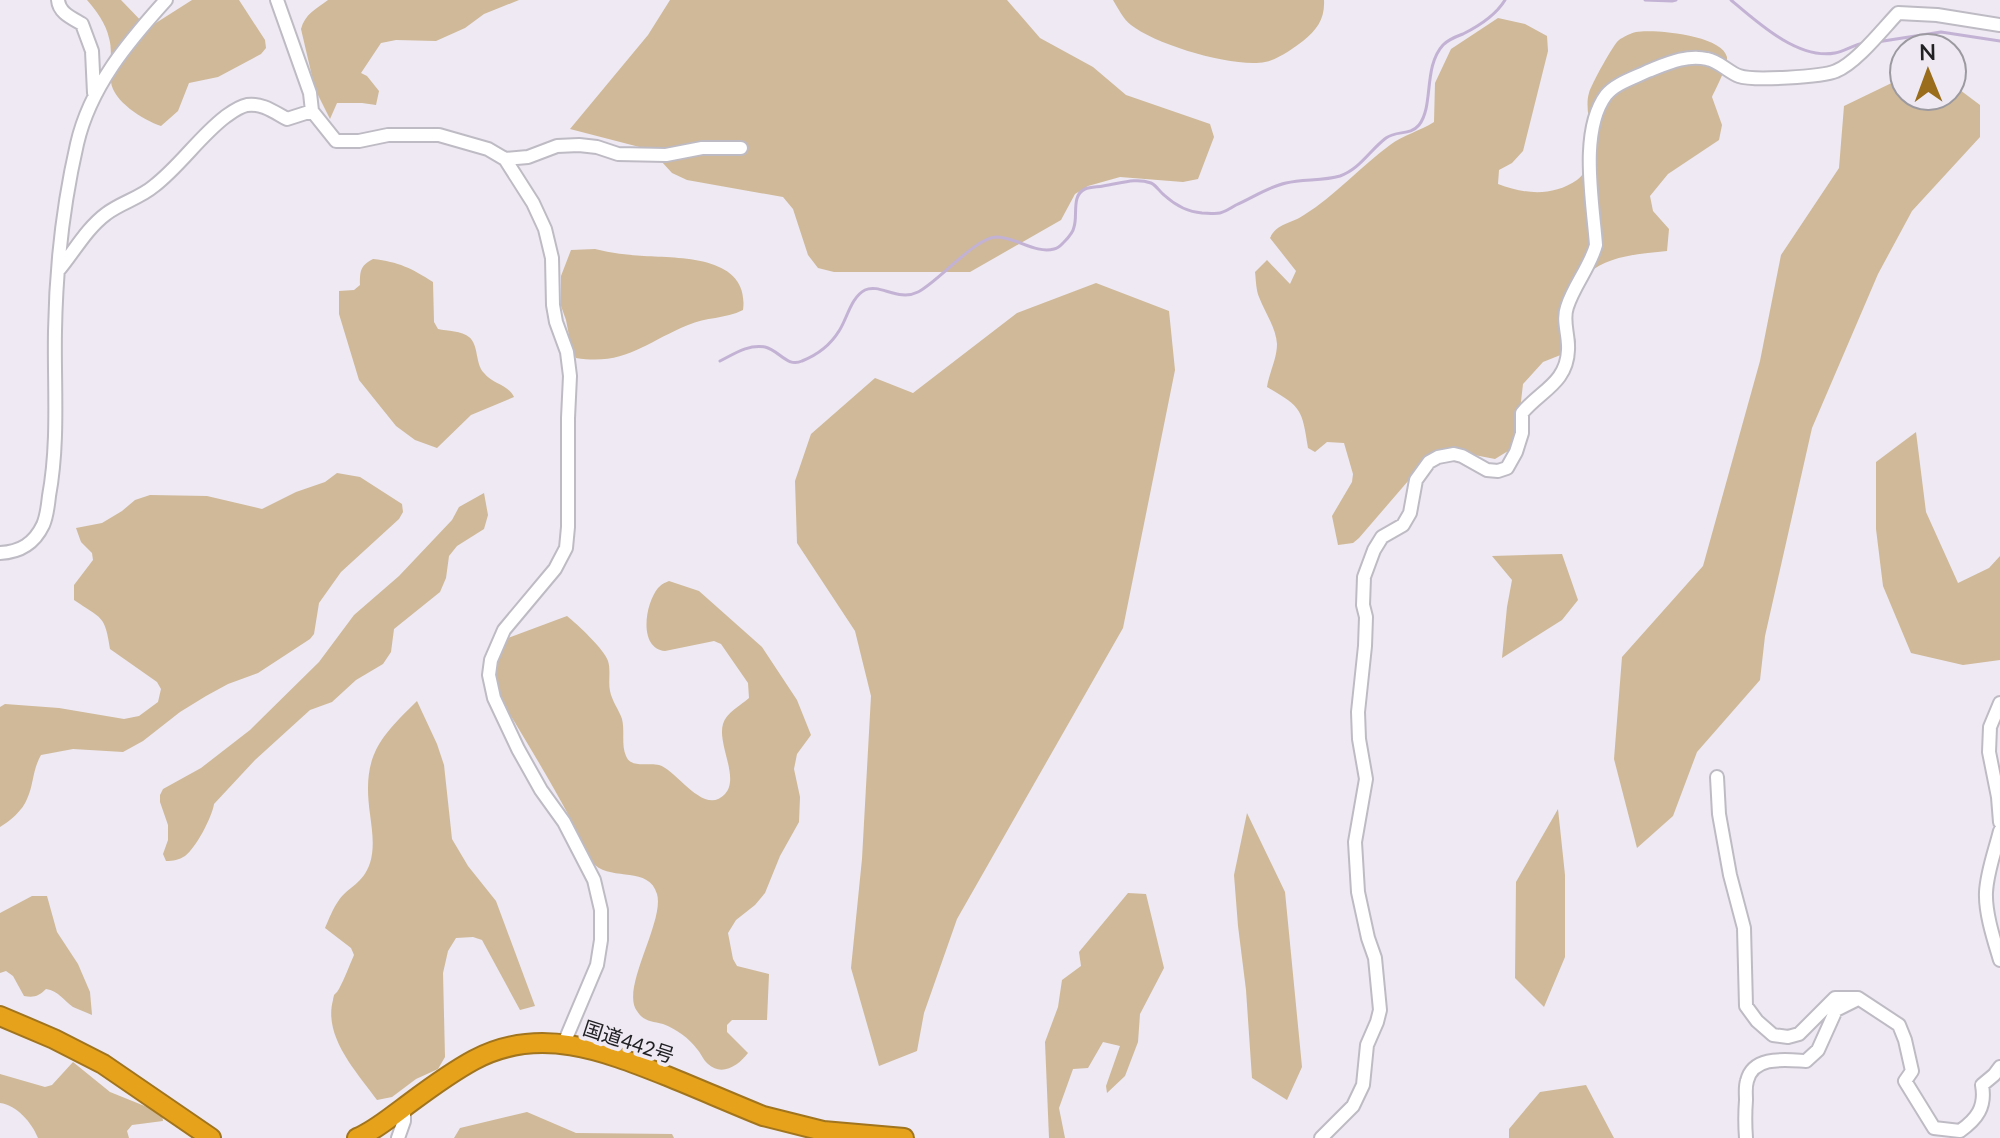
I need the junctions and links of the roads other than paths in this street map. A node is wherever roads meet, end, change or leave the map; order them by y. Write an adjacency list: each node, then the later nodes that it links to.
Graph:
1 (58, 0): 6 (street)
2 (166, 0): 6 (street)
3 (277, 0): 7 (street)
4 (1896, 6): 5 (street); 26 (street)
5 (2000, 25)
6 (94, 97): 10 (street)
7 (312, 111): 9 (street); 10 (street)
8 (741, 148): 9 (street)
9 (505, 159): 19 (street)
10 (58, 272): 11 (street)
11 (0, 553)
12 (2000, 703): 14 (street)
13 (1717, 777): 17 (street)
14 (2000, 822)
15 (2000, 831): 16 (street)
16 (2000, 960)
17 (1858, 998): 20 (street); 27 (street)
18 (0, 1016): 22 (highway)
19 (564, 1043): 21 (highway, 国道442号); 25 (highway, 国道442号)
20 (2000, 1067)
21 (404, 1108): 23 (highway, 国道442号); 24 (street)
22 (211, 1138)
23 (357, 1138)
24 (398, 1138)
25 (904, 1138)
26 (1321, 1138)
27 (1746, 1138)

